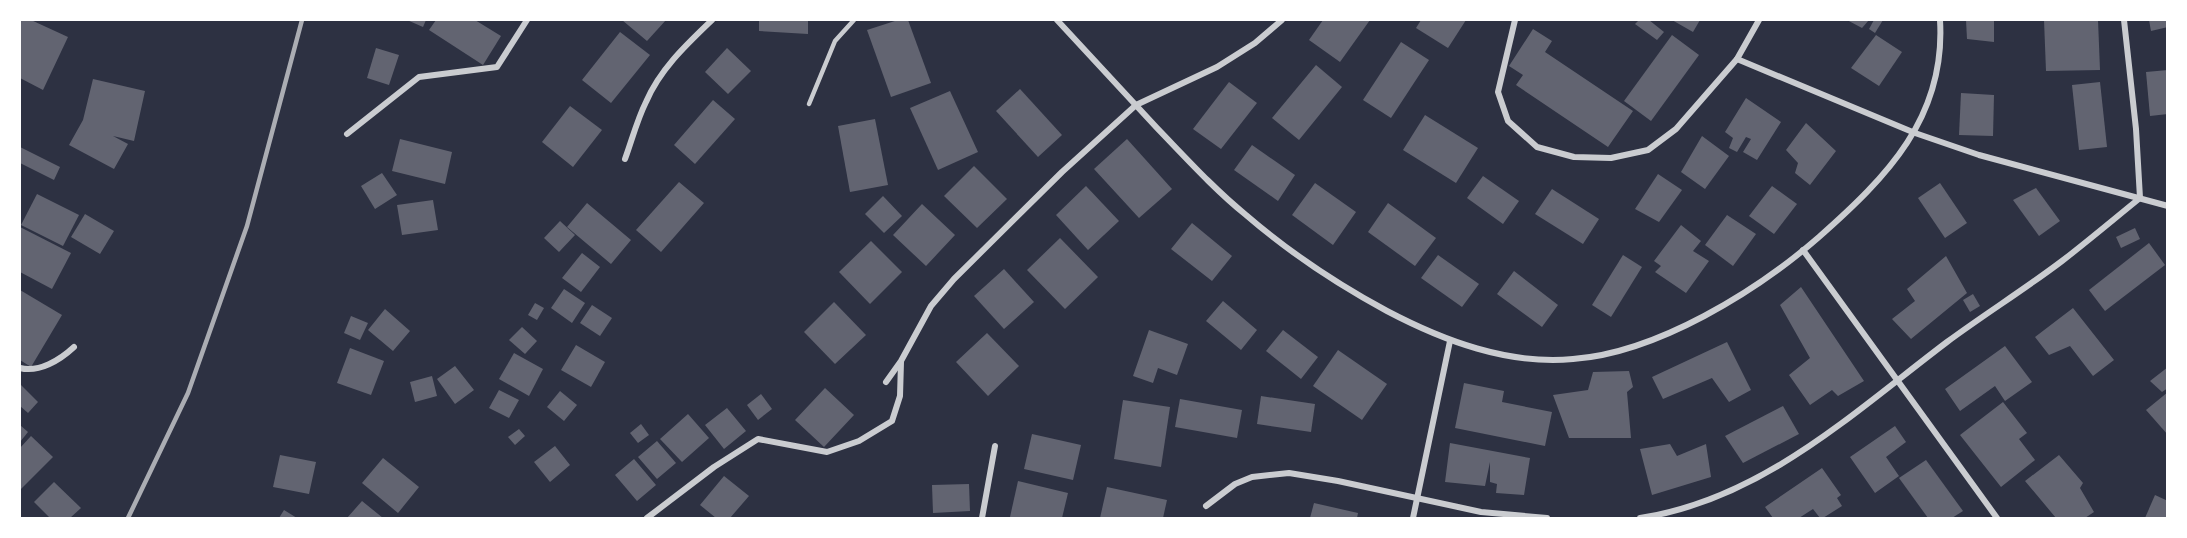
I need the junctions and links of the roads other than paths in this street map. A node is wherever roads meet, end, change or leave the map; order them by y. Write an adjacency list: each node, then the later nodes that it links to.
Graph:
1 (527, 20): 14 (street)
2 (712, 20): 15 (street)
3 (854, 20): 11 (lane)
4 (1057, 20): 12 (street)
5 (1282, 20): 12 (street)
6 (1515, 20): 10 (street)
7 (1759, 20): 10 (street)
8 (1940, 20): 13 (street)
9 (2124, 20): 16 (street)
10 (1737, 59): 13 (street)
11 (809, 104)
12 (1136, 105): 19 (street); 21 (street)
13 (1915, 133): 16 (street); 18 (street)
14 (347, 134)
15 (625, 159)
16 (2140, 198): 17 (street); 23 (street)
17 (2168, 206)
18 (1803, 250): 19 (street); 23 (street)
19 (1450, 341): 26 (street)
20 (74, 347): 22 (street)
21 (901, 361): 24 (street); 28 (street)
22 (20, 368)
23 (1899, 380): 32 (street); 33 (street)
24 (886, 382)
25 (995, 446): 29 (street)
26 (1416, 498): 27 (street); 30 (street); 31 (street)
27 (1206, 506)
28 (647, 519)
29 (982, 519)
30 (1413, 519)
31 (1547, 519)
32 (1640, 519)
33 (1997, 519)

